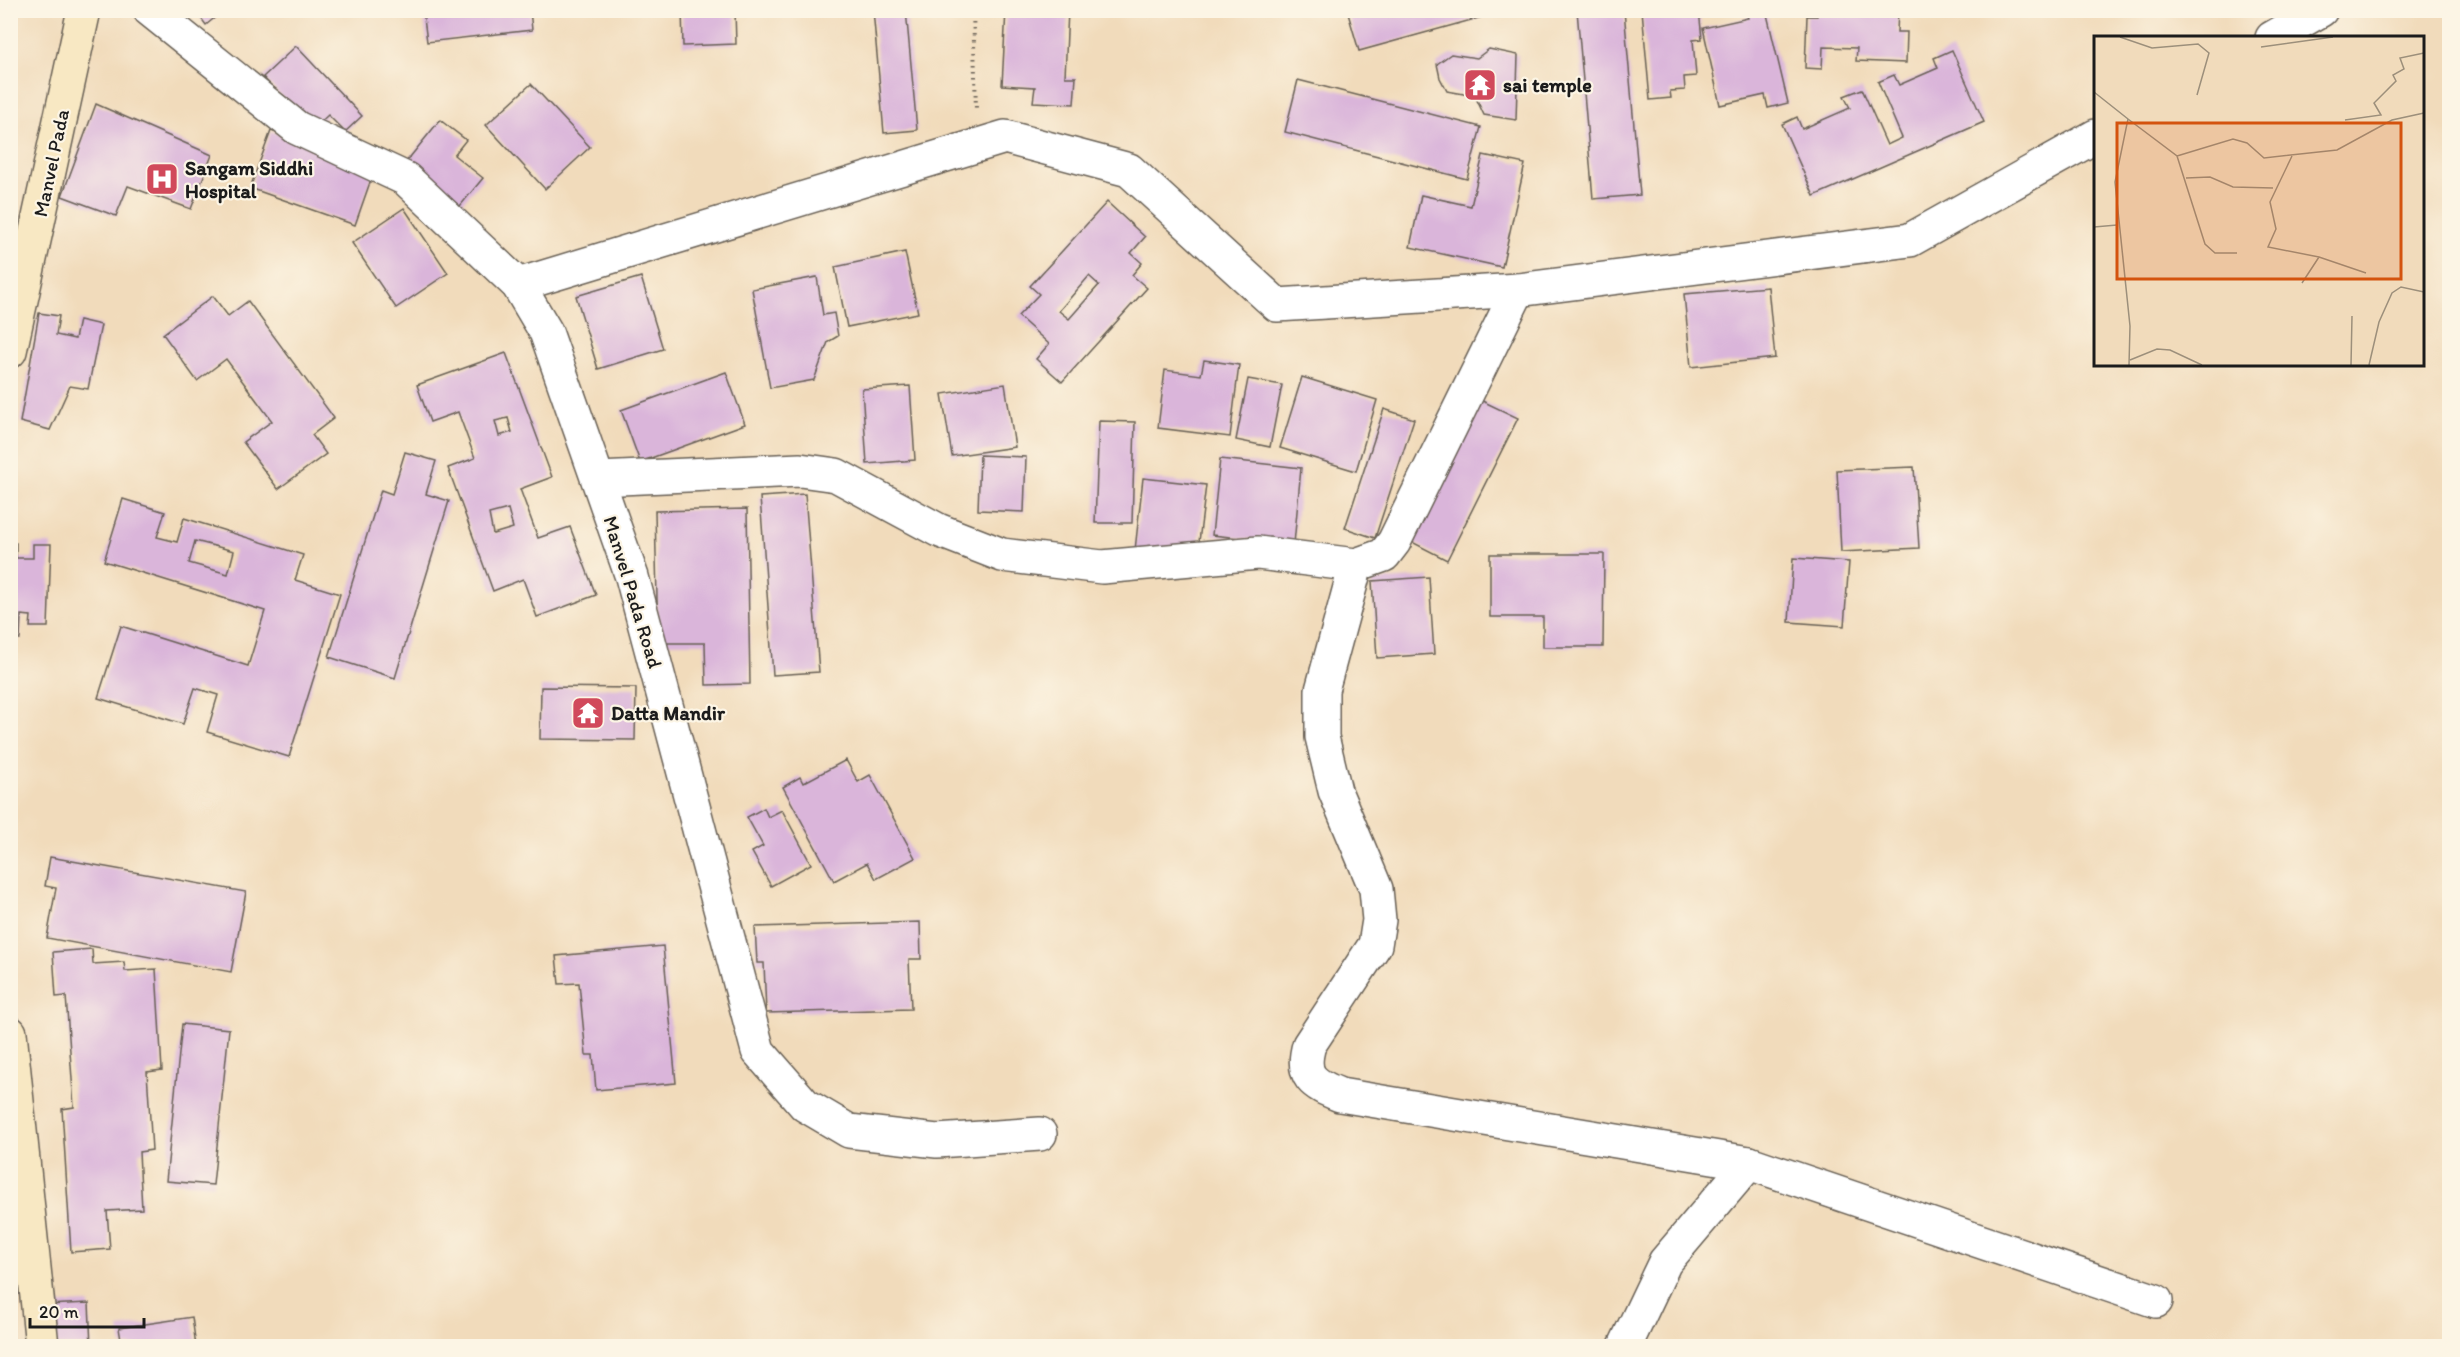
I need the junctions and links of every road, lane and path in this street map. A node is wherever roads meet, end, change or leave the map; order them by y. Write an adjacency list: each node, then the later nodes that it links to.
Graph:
1 (84, 10): 10 (main road, Manvel Pada)
2 (150, 10): 8 (street, Manvel Pada Road)
3 (973, 10): 7 (path)
4 (2321, 10): 5 (street)
5 (2276, 36)
6 (2094, 137): 9 (street)
7 (978, 145): 8 (street); 9 (street)
8 (518, 285): 11 (street, Manvel Pada Road)
9 (1518, 290): 12 (street)
10 (10, 351)
11 (598, 479): 12 (street); 14 (street, Manvel Pada Road)
12 (1356, 565): 15 (street)
13 (10, 1034): 17 (main road)
14 (1040, 1134)
15 (1749, 1162): 16 (street); 18 (street)
16 (2156, 1301)
17 (42, 1347)
18 (1625, 1347)

